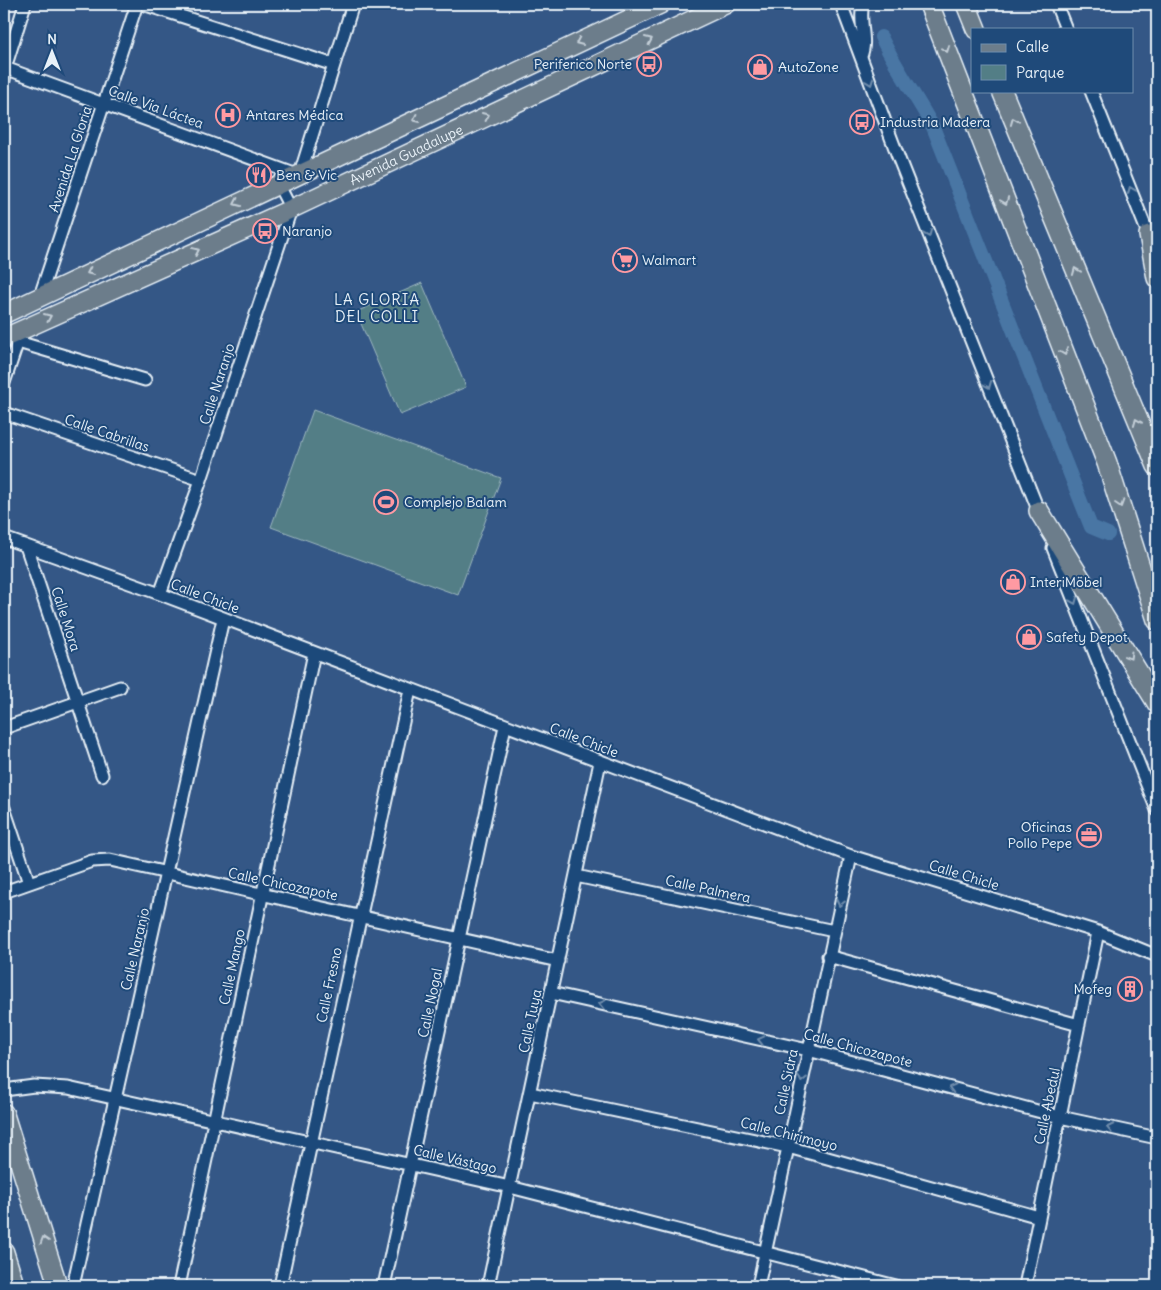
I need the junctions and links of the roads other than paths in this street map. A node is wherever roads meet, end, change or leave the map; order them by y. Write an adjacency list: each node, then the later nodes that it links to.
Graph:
1 (25, 4): 16 (street)
2 (137, 4): 20 (street, Avenida La Gloria)
3 (143, 4): 15 (street)
4 (353, 4): 15 (street)
5 (661, 4): 21 (main road, Avenida Guadalupe, one-way to 21)
6 (726, 4): 23 (main road, Avenida Guadalupe, one-way to 6)
7 (841, 4): 14 (street)
8 (863, 4): 14 (street)
9 (929, 4): 40 (highway, one-way to 40)
10 (966, 4): 12 (highway)
11 (1056, 4): 13 (street)
12 (976, 28)
13 (1066, 28)
14 (861, 57): 35 (street, one-way to 35)
15 (334, 65): 21 (street)
16 (5, 68): 17 (street); 20 (street, Calle Vía Láctea)
17 (4, 80)
18 (1002, 92): 33 (highway, one-way to 18)
19 (1091, 92): 24 (street, one-way to 19)
20 (104, 104): 21 (street, Calle Vía Láctea); 27 (street, Avenida La Gloria)
21 (298, 174): 22 (main road, Avenida Guadalupe)
22 (278, 184): 23 (street); 27 (main road, Avenida Guadalupe, one-way to 27)
23 (291, 209): 29 (main road, Avenida Guadalupe, one-way to 23); 34 (street, Calle Naranjo)
24 (1149, 236): 25 (street); 26 (highway)
25 (1157, 256)
26 (1157, 278)
27 (40, 296): 28 (main road, Avenida Guadalupe)
28 (4, 314)
29 (14, 336): 30 (street); 31 (street)
30 (144, 380)
31 (4, 384)
32 (4, 413): 34 (street, Calle Cabrillas)
33 (1157, 466)
34 (201, 480): 38 (street, Calle Naranjo)
35 (1039, 511): 45 (highway, one-way to 45); 51 (street, one-way to 51)
36 (4, 538): 37 (street, Calle Chicle)
37 (26, 546): 38 (street, Calle Chicle); 44 (street, Calle Mora)
38 (160, 594): 39 (street, Calle Chicle)
39 (223, 619): 41 (street, Calle Chicle); 53 (street, Calle Naranjo)
40 (1157, 620)
41 (314, 653): 43 (street, Calle Chicle); 57 (street, Calle Mango)
42 (120, 687): 44 (street)
43 (410, 690): 46 (street, Calle Chicle); 58 (street, Calle Fresno)
44 (78, 701): 47 (street); 49 (street, Calle Mora)
45 (1157, 703)
46 (505, 726): 48 (street, Calle Chicle); 61 (street, Calle Nogal)
47 (4, 728)
48 (600, 762): 52 (street, Calle Chicle); 54 (street, Calle Tuya)
49 (102, 775)
50 (4, 808): 55 (street)
51 (1157, 810)
52 (851, 856): 59 (street, Calle Sidra, one-way to 59); 60 (street, Calle Chicle)
53 (167, 874): 55 (street, Calle Chicozapote); 57 (street, Calle Chicozapote); 70 (street, Calle Naranjo)
54 (576, 876): 59 (street, Calle Palmera); 64 (street, Calle Tuya)
55 (29, 883): 56 (street, Calle Chicozapote)
56 (4, 892)
57 (263, 894): 58 (street, Calle Chicozapote); 73 (street, Calle Mango)
58 (360, 916): 61 (street, Calle Chicozapote); 75 (street, Calle Fresno)
59 (834, 931): 62 (street, Calle Sidra)
60 (1098, 932): 63 (street, Calle Chicle); 66 (street, Calle Abedul)
61 (460, 937): 64 (street, Calle Chicozapote); 77 (street, Calle Nogal)
62 (828, 956): 66 (street); 67 (street, Calle Sidra)
63 (1157, 956)
64 (558, 961): 65 (street, Calle Tuya)
65 (551, 992): 67 (street, Calle Chicozapote, one-way to 65); 69 (street, Calle Tuya)
66 (1079, 1025): 72 (street, Calle Abedul)
67 (808, 1050): 72 (street, Calle Chicozapote, one-way to 67); 76 (street, Calle Sidra, one-way to 76)
68 (4, 1090): 70 (street, Calle Vástago)
69 (530, 1094): 76 (street, Calle Chirimoyo); 78 (street, Calle Tuya)
70 (117, 1100): 73 (street, Calle Vástago); 84 (street, Calle Naranjo)
71 (4, 1113): 83 (main road, one-way to 71)
72 (1060, 1117): 74 (street, Calle Chicozapote, one-way to 72); 79 (street, Calle Abedul)
73 (214, 1121): 75 (street, Calle Vástago); 85 (street, Calle Mango)
74 (1157, 1138)
75 (310, 1142): 77 (street, Calle Vástago); 86 (street, Calle Fresno)
76 (788, 1147): 79 (street, Calle Chirimoyo); 81 (street, Calle Sidra)
77 (410, 1164): 78 (street, Calle Vástago); 87 (street, Calle Nogal)
78 (510, 1187): 81 (street, Calle Vástago); 88 (street, Calle Tuya)
79 (1039, 1217): 91 (street, Calle Abedul)
80 (4, 1251): 82 (main road)
81 (766, 1252): 89 (street, Calle Sidra); 90 (street, Calle Vástago)
82 (16, 1286)
83 (58, 1286)
84 (73, 1286)
85 (179, 1286)
86 (280, 1286)
87 (384, 1286)
88 (488, 1286)
89 (758, 1286)
90 (896, 1286)
91 (1025, 1286)

